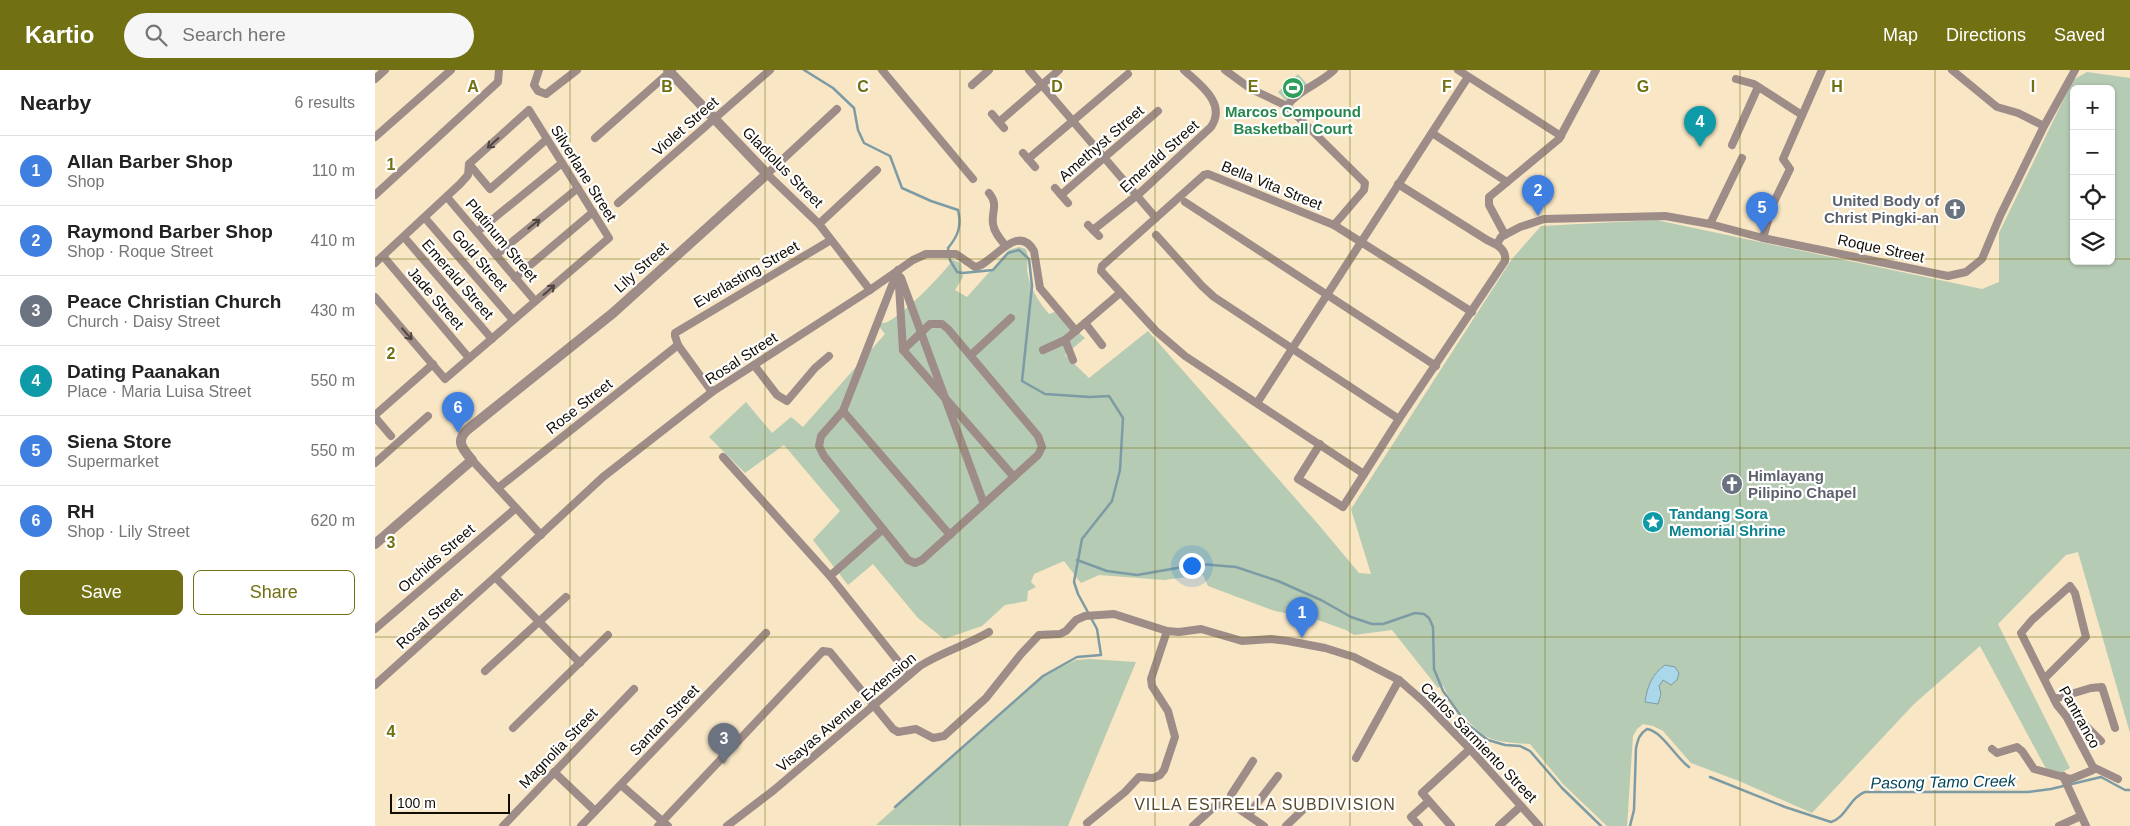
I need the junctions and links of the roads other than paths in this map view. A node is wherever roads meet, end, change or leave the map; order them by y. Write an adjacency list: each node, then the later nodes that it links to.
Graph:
1 (385, 70): 22 (street)
2 (451, 70): 39 (street)
3 (499, 70): 56 (street)
4 (539, 70): 5 (street)
5 (577, 70)
6 (770, 70): 32 (street, Violet Street)
7 (882, 70): 50 (street)
8 (989, 70): 24 (street)
9 (1029, 70): 25 (street)
10 (1059, 70): 25 (street)
11 (1184, 70): 58 (street, Emerald Street)
12 (1225, 70): 27 (street)
13 (1334, 70): 27 (street)
14 (1458, 70): 21 (street)
15 (1596, 70): 38 (street)
16 (1822, 70): 31 (street)
17 (1953, 70): 35 (street)
18 (2075, 70): 35 (street, Roque Street)
19 (670, 71): 32 (street, Gladiolus Street); 40 (street)
20 (1128, 74): 33 (street)
21 (1468, 76): 37 (street); 38 (street)
22 (375, 79)
23 (1736, 79): 26 (street)
24 (972, 84)
25 (1042, 85): 33 (street); 34 (street)
26 (1758, 87): 31 (street); 42 (street)
27 (1287, 106): 68 (street, Bella Vita Street)
28 (837, 109): 49 (street, Lily Street)
29 (1158, 111): 43 (street, Amethyst Street)
30 (992, 114): 34 (street)
31 (1802, 115): 74 (street)
32 (714, 118): 49 (street, Gladiolus Street); 61 (street, Violet Street)
33 (1073, 121): 43 (street); 47 (street)
34 (999, 122): 36 (street)
35 (2044, 126): 74 (street, Roque Street)
36 (1004, 128)
37 (1431, 133): 51 (street); 52 (street)
38 (1561, 136): 51 (street)
39 (375, 137)
40 (595, 138)
41 (547, 139): 45 (street, Silverlane Street); 46 (street); 46 (street, Silverlane Street, one-way to 46)
42 (1732, 145)
43 (1104, 158): 57 (street, Amethyst Street); 58 (street)
44 (1742, 158): 67 (street)
45 (562, 163): 53 (street, Silverlane Street); 70 (street)
46 (469, 164): 59 (street, Silverlane Street)
47 (1035, 167)
48 (877, 170): 66 (street)
49 (767, 174): 66 (street, Gladiolus Street); 117 (street, Lily Street)
50 (973, 180)
51 (1507, 182): 72 (street)
52 (1398, 184): 76 (street); 77 (street)
53 (578, 188): 63 (street, Silverlane Street); 79 (street, one-way to 53)
54 (1055, 188): 57 (street)
55 (989, 193): 78 (street)
56 (375, 195)
57 (1061, 195): 62 (street)
58 (1137, 195): 65 (street); 69 (street, Emerald Street)
59 (447, 197): 64 (street, Silverlane Street); 70 (street, Platinum Street)
60 (1185, 202): 85 (street)
61 (617, 203)
62 (1067, 203)
63 (593, 212): 83 (street); 88 (street, Silverlane Street, one-way to 63)
64 (425, 218): 73 (street, Silverlane Street); 91 (street, Gold Street)
65 (1156, 218): 68 (street, Bella Vita Street); 86 (street, Bella Vita Street)
66 (819, 224): 75 (street, Gladiolus Street)
67 (1710, 224): 72 (street, Roque Street); 74 (street, Roque Street)
68 (1334, 225): 76 (street)
69 (1093, 231)
70 (477, 232): 79 (street, Platinum Street)
71 (1156, 235): 98 (street)
72 (1505, 235): 77 (street)
73 (404, 237): 80 (street, Silverlane Street); 94 (street, Emerald Street)
74 (1763, 238)
75 (831, 240): 84 (street, Gladiolus Street); 96 (street, Everlasting Street)
76 (1361, 241): 85 (street); 89 (street)
77 (1497, 244): 89 (street)
78 (1005, 246): 82 (street, Rosal Street); 93 (street)
79 (496, 255): 83 (street, Platinum Street)
80 (383, 256): 81 (street, Silverlane Street); 103 (street, Jade Street)
81 (375, 263)
82 (898, 270): 84 (street, Rosal Street); 99 (street); 110 (street); 122 (street)
83 (515, 278): 88 (street, Platinum Street)
84 (870, 290): 106 (street, Rosal Street)
85 (1327, 294): 98 (street); 107 (street)
86 (1122, 295): 92 (street); 109 (street)
87 (375, 297): 105 (street, Silverlane Street, one-way to 105)
88 (535, 302): 91 (street, Silverlane Street)
89 (1472, 312): 107 (street)
90 (1011, 318): 101 (street)
91 (513, 320): 94 (street, Silverlane Street)
92 (1085, 323): 93 (street); 97 (street)
93 (1076, 331): 95 (street)
94 (492, 339): 103 (street, Silverlane Street)
95 (1065, 340): 100 (street); 104 (street)
96 (678, 345): 108 (street); 121 (street, Rose Street)
97 (1101, 345)
98 (1292, 348): 109 (street); 113 (street)
99 (903, 350): 101 (street); 120 (street)
100 (1043, 350)
101 (971, 355): 120 (street)
102 (829, 356): 106 (street)
103 (469, 358): 105 (street, Silverlane Street)
104 (1073, 360)
105 (433, 364): 111 (street)
106 (754, 366): 108 (street, Rosal Street)
107 (1436, 366): 113 (street)
108 (712, 392): 125 (street, Rosal Street)
109 (1257, 403): 115 (street)
110 (843, 411): 124 (street); 126 (street)
111 (375, 416): 114 (street)
112 (428, 416): 118 (street)
113 (1399, 419): 119 (street)
114 (391, 436)
115 (1320, 444): 119 (street); 119 (street)
116 (723, 457): 128 (street)
117 (472, 460): 121 (street); 127 (street)
118 (375, 463)
119 (1364, 474)
120 (1014, 477): 122 (street)
121 (498, 488): 123 (street)
122 (985, 504): 126 (street)
123 (516, 508): 125 (street); 132 (street, Orchids Street)
124 (883, 529): 126 (street); 128 (street)
125 (541, 535): 129 (street, Rosal Street)
126 (950, 535)
127 (375, 544)
128 (830, 576): 139 (street)
129 (495, 578): 131 (street); 142 (street, Rosal Street)
130 (566, 596): 131 (street)
131 (540, 622): 137 (street); 138 (street)
132 (375, 629)
133 (1167, 631): 141 (street, Carlos Sarmiento Street); 145 (street, Carlos Sarmiento Street); 167 (street)
134 (989, 632): 139 (street, Visayas Avenue Extension)
135 (766, 633): 159 (street, Santan Street)
136 (608, 636): 137 (street)
137 (580, 663): 147 (street)
138 (485, 671)
139 (909, 674): 145 (street, Visayas Avenue Extension)
140 (2044, 679): 140 (street, Pantranco); 144 (street, Pantranco)
141 (1399, 680): 150 (street, Carlos Sarmiento Street); 152 (street)
142 (375, 685)
143 (634, 689): 155 (street, Magnolia Street)
144 (2054, 699): 146 (street, Pantranco); 148 (street)
145 (874, 707): 168 (street); 171 (street, Visayas Avenue Extension)
146 (2065, 716): 149 (street); 154 (street, Pantranco)
147 (513, 728)
148 (2115, 728)
149 (2101, 741)
150 (1470, 749): 161 (street); 163 (street, Carlos Sarmiento Street)
151 (1992, 749): 157 (street, Pantranco)
152 (1356, 758)
153 (1253, 761): 160 (street)
154 (2093, 767): 157 (street, Pantranco); 158 (street)
155 (554, 772): 164 (street); 169 (street, Magnolia Street)
156 (1278, 776): 165 (street)
157 (2063, 776): 166 (street)
158 (2118, 779)
159 (621, 785): 164 (street, Santan Street); 168 (street)
160 (1231, 801): 165 (street); 172 (street)
161 (1429, 801): 175 (street); 176 (street)
162 (1311, 802): 174 (street)
163 (1521, 806): 177 (street); 178 (street, Carlos Sarmiento Street)
164 (595, 811): 170 (street, Santan Street)
165 (1249, 814): 173 (street)
166 (2081, 816): 179 (street); 180 (street)
167 (1087, 823)
168 (663, 824)
169 (503, 826)
170 (581, 826)
171 (727, 826)
172 (1193, 826)
173 (1264, 826)
174 (1286, 826)
175 (1419, 826)
176 (1451, 826)
177 (1499, 826)
178 (1539, 826)
179 (2059, 826)
180 (2085, 826)

